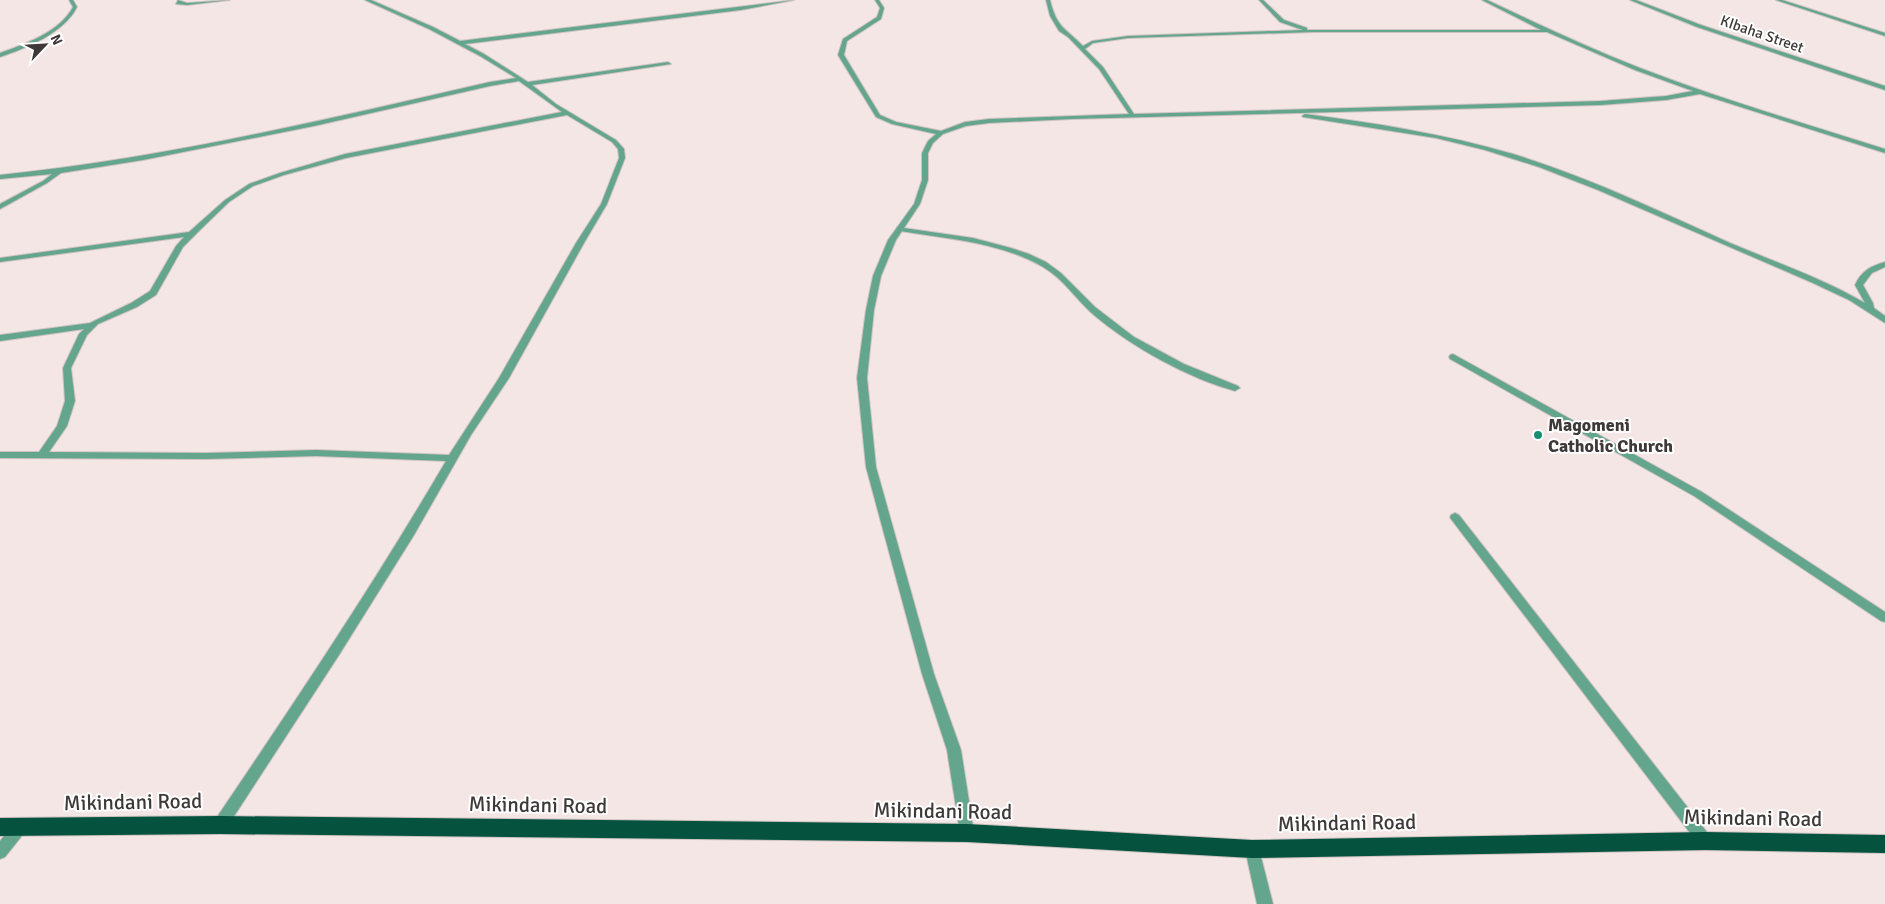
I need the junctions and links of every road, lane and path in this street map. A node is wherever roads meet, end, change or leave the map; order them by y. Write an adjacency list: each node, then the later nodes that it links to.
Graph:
1 (71, 0): 21 (street)
2 (180, 0): 3 (street)
3 (228, 0)
4 (367, 0): 19 (street)
5 (792, 0): 19 (street)
6 (877, 0): 29 (street)
7 (1048, 0): 15 (street)
8 (1261, 0): 12 (street)
9 (1484, 0): 13 (street)
10 (1632, 0): 24 (street, KIbaha Street)
11 (1778, 0): 14 (street)
12 (1314, 31): 13 (street); 18 (street)
13 (1548, 31): 25 (street)
14 (1885, 34)
15 (1070, 36): 16 (street); 20 (street)
16 (1081, 37)
17 (1088, 38): 18 (street)
18 (1102, 40): 20 (street)
19 (459, 43): 23 (street)
20 (1082, 49): 28 (street)
21 (0, 55)
22 (668, 64): 23 (street)
23 (523, 82): 26 (street); 31 (street)
24 (1885, 88)
25 (1700, 92): 27 (street); 30 (street)
26 (568, 113): 35 (street); 46 (street)
27 (1278, 113): 28 (street); 38 (street)
28 (1133, 116): 29 (street)
29 (941, 133): 34 (street)
30 (1885, 151)
31 (59, 171): 32 (street); 33 (street)
32 (0, 177)
33 (0, 207)
34 (900, 229): 43 (street); 52 (street)
35 (192, 234): 36 (street); 40 (street)
36 (0, 260)
37 (1885, 264): 38 (street)
38 (1870, 309): 39 (street)
39 (1885, 320)
40 (91, 325): 41 (street); 45 (street)
41 (0, 338)
42 (1453, 357): 48 (street)
43 (1235, 388)
44 (0, 455): 45 (street)
45 (42, 455): 46 (street)
46 (453, 458): 49 (street)
47 (1455, 517): 53 (street)
48 (1885, 618)
49 (220, 825): 51 (highway, Mikindani Road); 52 (highway, Mikindani Road)
50 (0, 827): 51 (highway, Mikindani Road)
51 (20, 827): 56 (street)
52 (967, 833): 55 (highway, Mikindani Road)
53 (1706, 840): 54 (highway, Mikindani Road); 55 (highway, Mikindani Road)
54 (1885, 844)
55 (1252, 848): 57 (street)
56 (0, 852)
57 (1265, 904)

